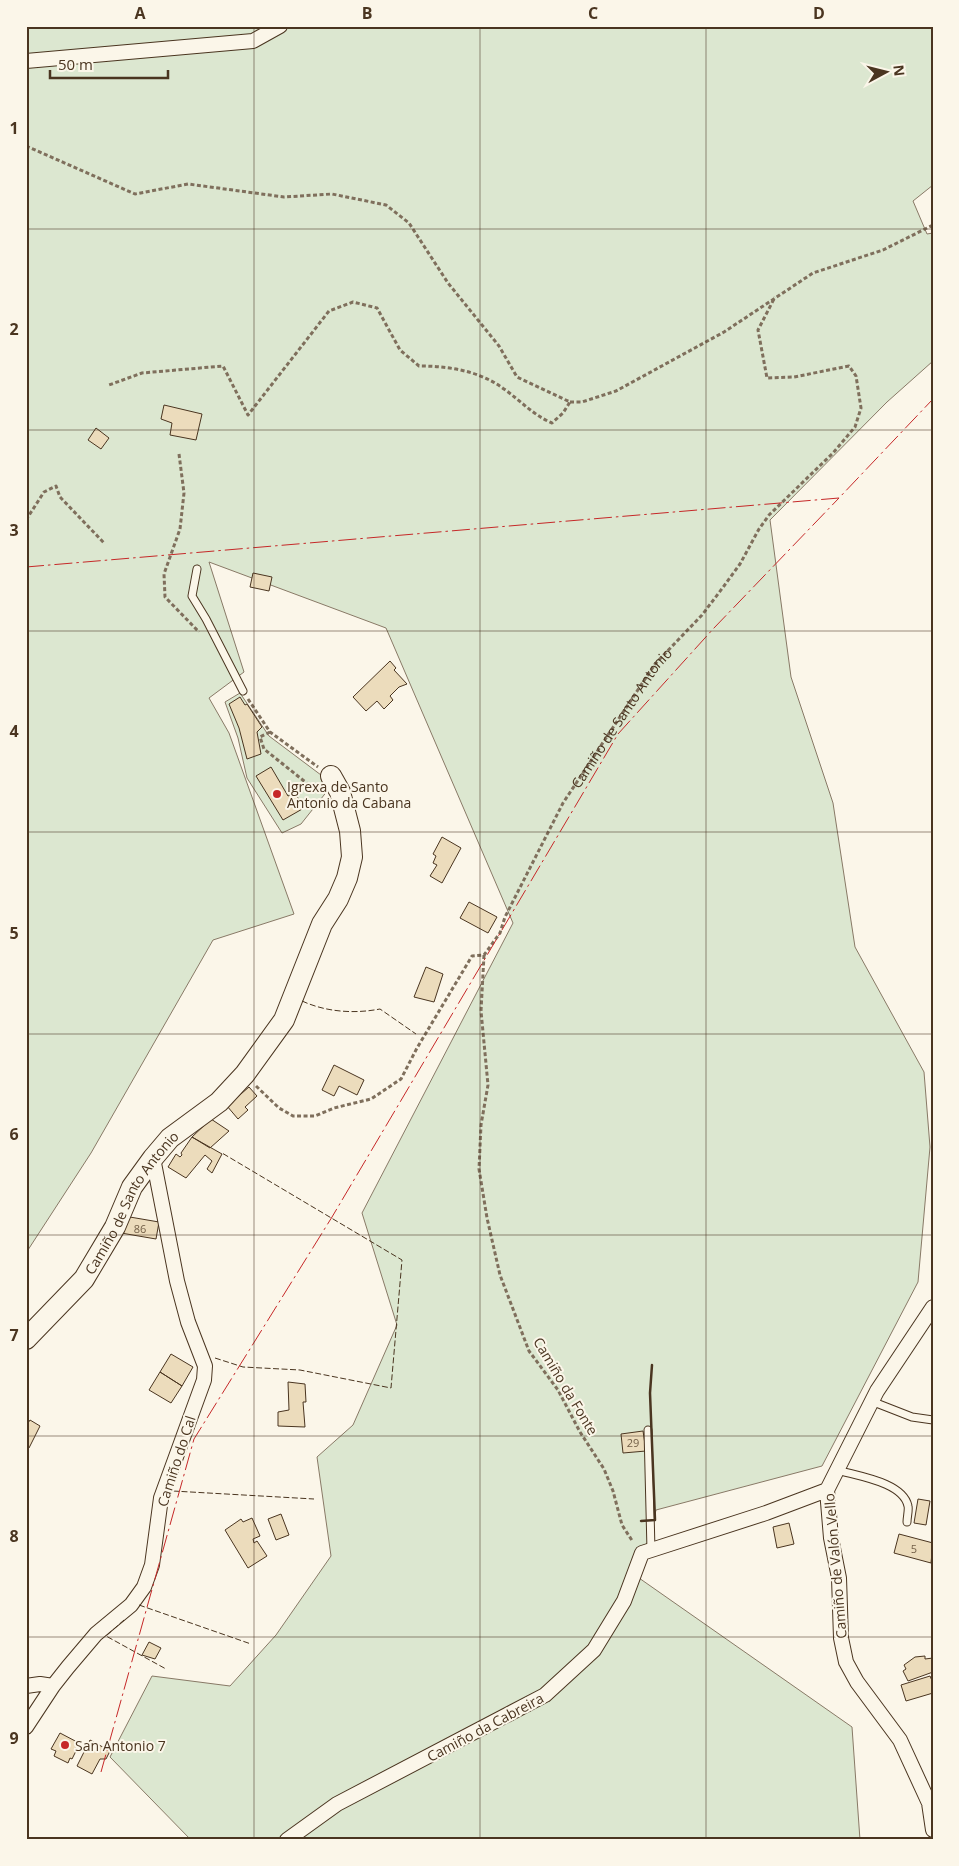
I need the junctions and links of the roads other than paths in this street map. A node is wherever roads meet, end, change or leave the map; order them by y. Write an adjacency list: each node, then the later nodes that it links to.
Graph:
1 (280, 26): 2 (street)
2 (26, 61)
3 (197, 569): 4 (lane)
4 (243, 691)
5 (331, 776): 6 (street, Camiño de Santo Antonio)
6 (153, 1158): 8 (street, Camiño de Santo Antonio); 17 (street, Camiño do Cal)
7 (933, 1308): 9 (street, Camiño de Valón Vello)
8 (26, 1339)
9 (871, 1401): 10 (lane); 12 (street, Camiño de Valón Vello)
10 (933, 1420)
11 (648, 1430): 15 (lane)
12 (837, 1470): 13 (street, Camiño de Valón Vello); 14 (lane)
13 (827, 1490): 15 (street); 19 (street, Camiño de Valón Vello)
14 (907, 1522)
15 (647, 1552): 20 (street, Camiño da Cabreira)
16 (26, 1686): 17 (street)
17 (52, 1686): 18 (street, Camiño do Cal)
18 (26, 1727)
19 (933, 1830)
20 (287, 1840)

